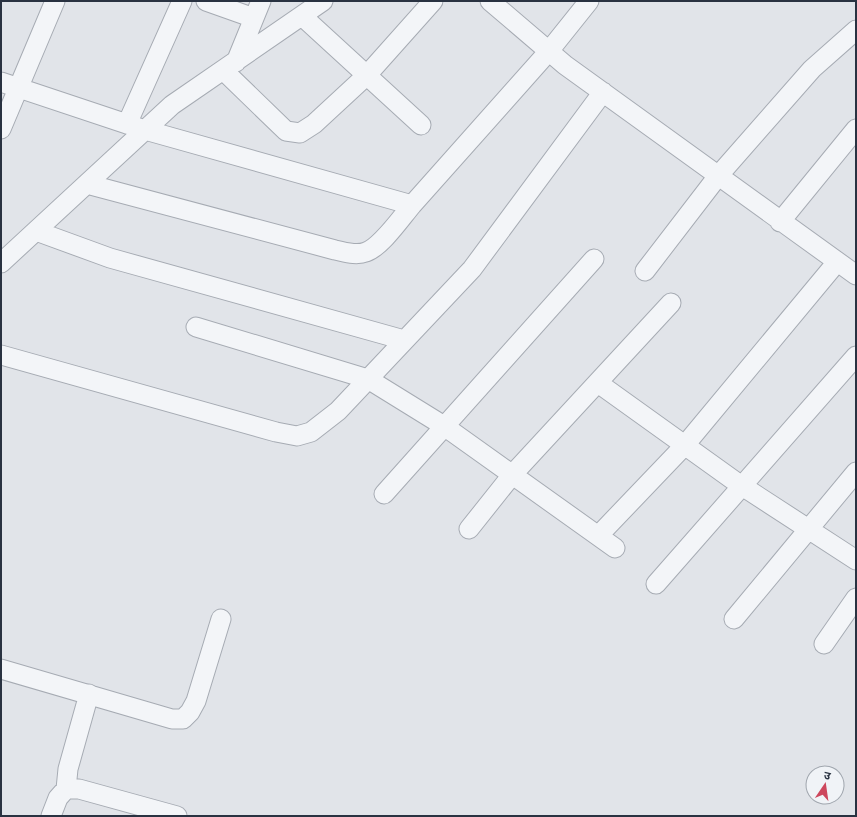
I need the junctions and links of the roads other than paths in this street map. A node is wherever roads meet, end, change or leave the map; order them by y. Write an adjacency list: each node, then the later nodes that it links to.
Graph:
1 (55, 1): 15 (street)
2 (182, 1): 17 (street)
3 (206, 1): 10 (street)
4 (261, 1): 10 (street)
5 (324, 1): 9 (street)
6 (434, 1): 14 (street)
7 (490, 1): 12 (street)
8 (589, 1): 12 (street)
9 (302, 16): 13 (street); 14 (street)
10 (254, 18): 13 (street)
11 (856, 30): 22 (street)
12 (549, 52): 16 (street); 24 (street)
13 (229, 66): 14 (street); 21 (street)
14 (367, 75): 18 (street)
15 (9, 84): 17 (street); 19 (street)
16 (603, 92): 22 (street); 34 (street)
17 (127, 124): 21 (street)
18 (421, 125)
19 (1, 129)
20 (856, 129): 25 (street)
21 (145, 130): 23 (street); 24 (street)
22 (718, 176): 25 (street); 30 (street)
23 (87, 184): 24 (street); 26 (street)
24 (412, 205)
25 (780, 222): 29 (street)
26 (36, 231): 27 (street); 34 (street)
27 (5, 255)
28 (594, 259): 39 (street)
29 (837, 262): 31 (street); 40 (street)
30 (645, 271)
31 (856, 276)
32 (671, 303): 38 (street)
33 (196, 327): 37 (street)
34 (404, 340): 37 (street)
35 (1, 355): 37 (street)
36 (856, 356): 43 (street)
37 (368, 379): 39 (street)
38 (598, 383): 40 (street); 42 (street)
39 (444, 426): 42 (street); 44 (street)
40 (685, 445): 43 (street); 47 (street)
41 (856, 472): 46 (street)
42 (512, 475): 45 (street); 47 (street)
43 (741, 485): 46 (street); 50 (street)
44 (384, 494)
45 (469, 529)
46 (809, 530): 49 (street); 53 (street)
47 (598, 536): 48 (street)
48 (615, 548)
49 (856, 560)
50 (656, 584)
51 (856, 598): 54 (street)
52 (221, 619): 56 (street)
53 (734, 619)
54 (824, 644)
55 (1, 668): 56 (street)
56 (89, 694): 57 (street)
57 (66, 789): 58 (street); 59 (street)
58 (51, 816)
59 (177, 816)

